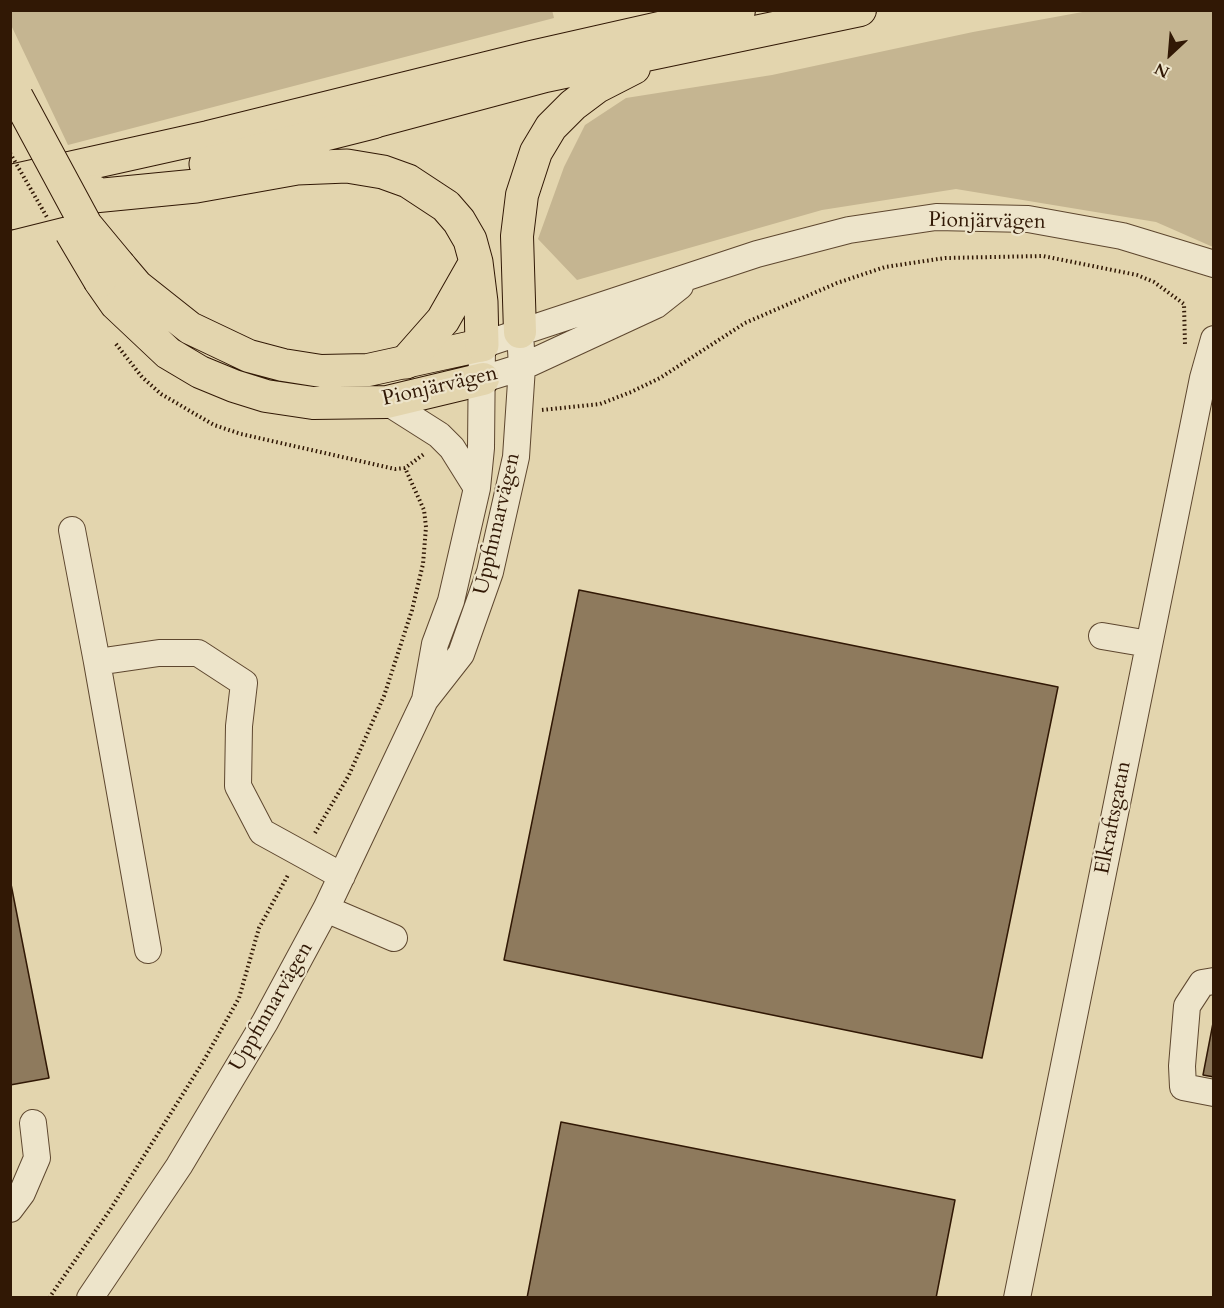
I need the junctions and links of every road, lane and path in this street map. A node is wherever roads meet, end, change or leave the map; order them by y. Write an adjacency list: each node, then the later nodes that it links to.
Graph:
1 (739, 10): 6 (main road)
2 (861, 10): 3 (main road)
3 (679, 48): 5 (main road); 14 (main road)
4 (13, 102): 11 (main road, Pionjärvägen, bridge)
5 (373, 122): 7 (highway)
6 (10, 182)
7 (73, 198): 8 (highway); 9 (highway)
8 (10, 213)
9 (476, 262): 16 (highway); 17 (highway)
10 (1214, 264): 12 (street, Pionjärvägen)
11 (110, 274): 17 (main road, Pionjärvägen); 20 (main road, Pionjärvägen)
12 (690, 278): 14 (street, Pionjärvägen); 18 (street, Pionjärvägen)
13 (1184, 304): 21 (path)
14 (520, 332): 16 (street, Pionjärvägen); 18 (street, Uppfinnarvägen)
15 (1214, 339): 26 (street, Elkraftsgatan)
16 (482, 345): 17 (main road, Pionjärvägen); 19 (street, Uppfinnarvägen)
17 (406, 362)
18 (522, 367): 19 (street, Pionjärvägen); 21 (street, Uppfinnarvägen)
19 (483, 378): 20 (main road, Pionjärvägen); 23 (street, Uppfinnarvägen)
20 (387, 402): 22 (street)
21 (520, 411): 28 (street, Uppfinnarvägen)
22 (439, 435): 23 (street); 29 (path)
23 (477, 488): 28 (street, Uppfinnarvägen)
24 (72, 530): 27 (street)
25 (1102, 636): 26 (street)
26 (1149, 644): 40 (street, Elkraftsgatan)
27 (97, 662): 29 (street); 33 (street)
28 (425, 700): 30 (street, Uppfinnarvägen)
29 (301, 854): 30 (street); 38 (path)
30 (342, 876): 31 (street, Uppfinnarvägen)
31 (326, 909): 32 (street); 39 (street, Uppfinnarvägen)
32 (394, 938)
33 (148, 950)
34 (1214, 981): 35 (street)
35 (1214, 1093)
36 (33, 1123): 37 (street)
37 (10, 1209)
38 (49, 1298)
39 (90, 1298)
40 (1017, 1298)

